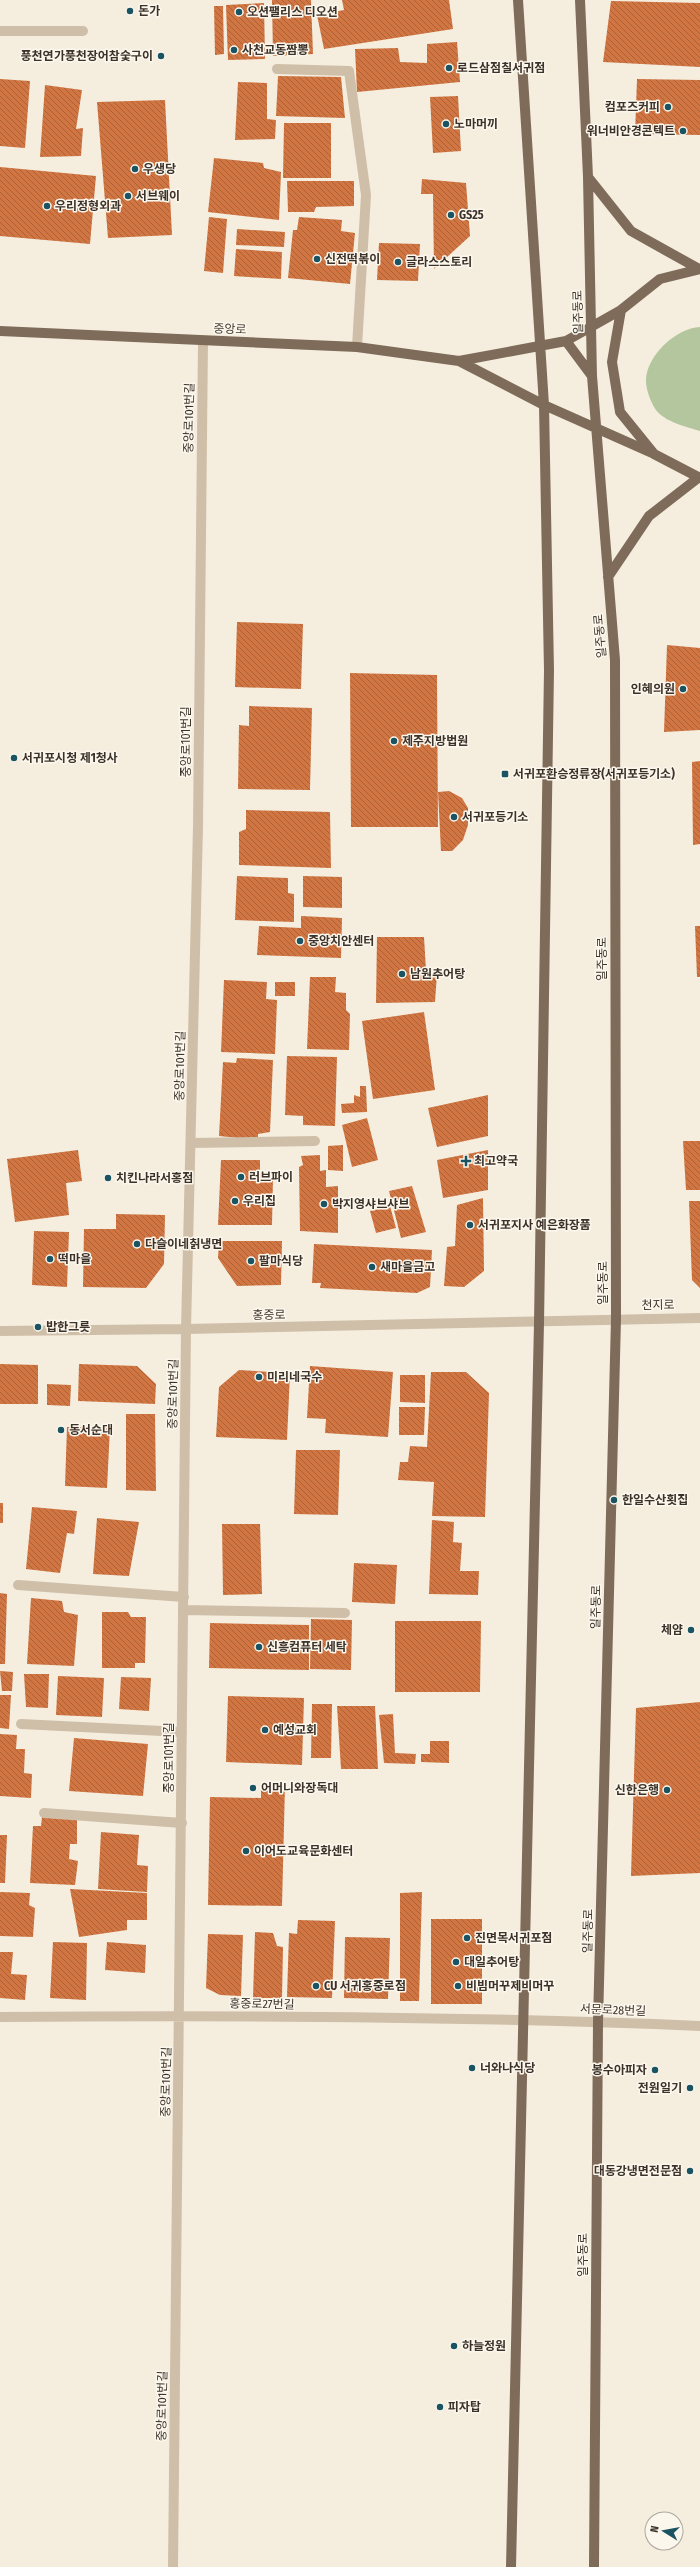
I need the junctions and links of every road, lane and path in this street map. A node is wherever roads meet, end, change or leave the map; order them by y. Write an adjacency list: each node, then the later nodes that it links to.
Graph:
1 (518, 0): 13 (main road)
2 (580, 0): 6 (main road, 일주동로)
3 (0, 31): 4 (street)
4 (83, 31)
5 (277, 69): 14 (street)
6 (588, 177): 7 (main road); 9 (main road, 일주동로)
7 (699, 269): 8 (main road)
8 (621, 310): 9 (main road); 19 (main road)
9 (591, 327): 12 (main road); 16 (main road, 일주동로)
10 (0, 331): 11 (main road, 중앙로)
11 (203, 341): 14 (main road, 중앙로); 23 (street, 중앙로101번길)
12 (566, 341): 13 (main road); 16 (main road)
13 (541, 346): 15 (main road); 17 (main road)
14 (356, 347): 15 (main road, 중앙로)
15 (459, 361): 17 (main road)
16 (592, 376): 18 (main road, 일주동로)
17 (544, 405): 18 (main road); 26 (main road)
18 (595, 428): 19 (main road); 21 (main road, 일주동로)
19 (654, 454): 20 (main road)
20 (699, 478): 21 (main road)
21 (608, 577): 25 (main road, 일주동로)
22 (315, 1140): 23 (street)
23 (191, 1143): 27 (street, 중앙로101번길)
24 (700, 1318): 25 (street, 천지로)
25 (616, 1319): 26 (street, 천지로); 40 (main road, 일주동로)
26 (539, 1323): 27 (street, 홍중로); 39 (main road)
27 (186, 1329): 28 (street, 홍중로); 30 (street, 중앙로101번길)
28 (0, 1331)
29 (18, 1585): 30 (street)
30 (184, 1597): 31 (street, 중앙로101번길)
31 (184, 1610): 32 (street); 34 (street, 중앙로101번길)
32 (345, 1613)
33 (21, 1724): 34 (street)
34 (182, 1732): 36 (street, 중앙로101번길)
35 (44, 1813): 36 (street)
36 (182, 1823): 37 (street, 중앙로101번길)
37 (180, 2015): 38 (street, 홍중로27번길); 39 (street, 홍중로27번길); 42 (street, 중앙로101번길)
38 (0, 2017)
39 (524, 2021): 40 (street, 서문로28번길); 43 (main road)
40 (598, 2022): 41 (street, 서문로28번길); 44 (main road, 일주동로)
41 (700, 2026)
42 (173, 2567)
43 (511, 2567)
44 (594, 2567)

